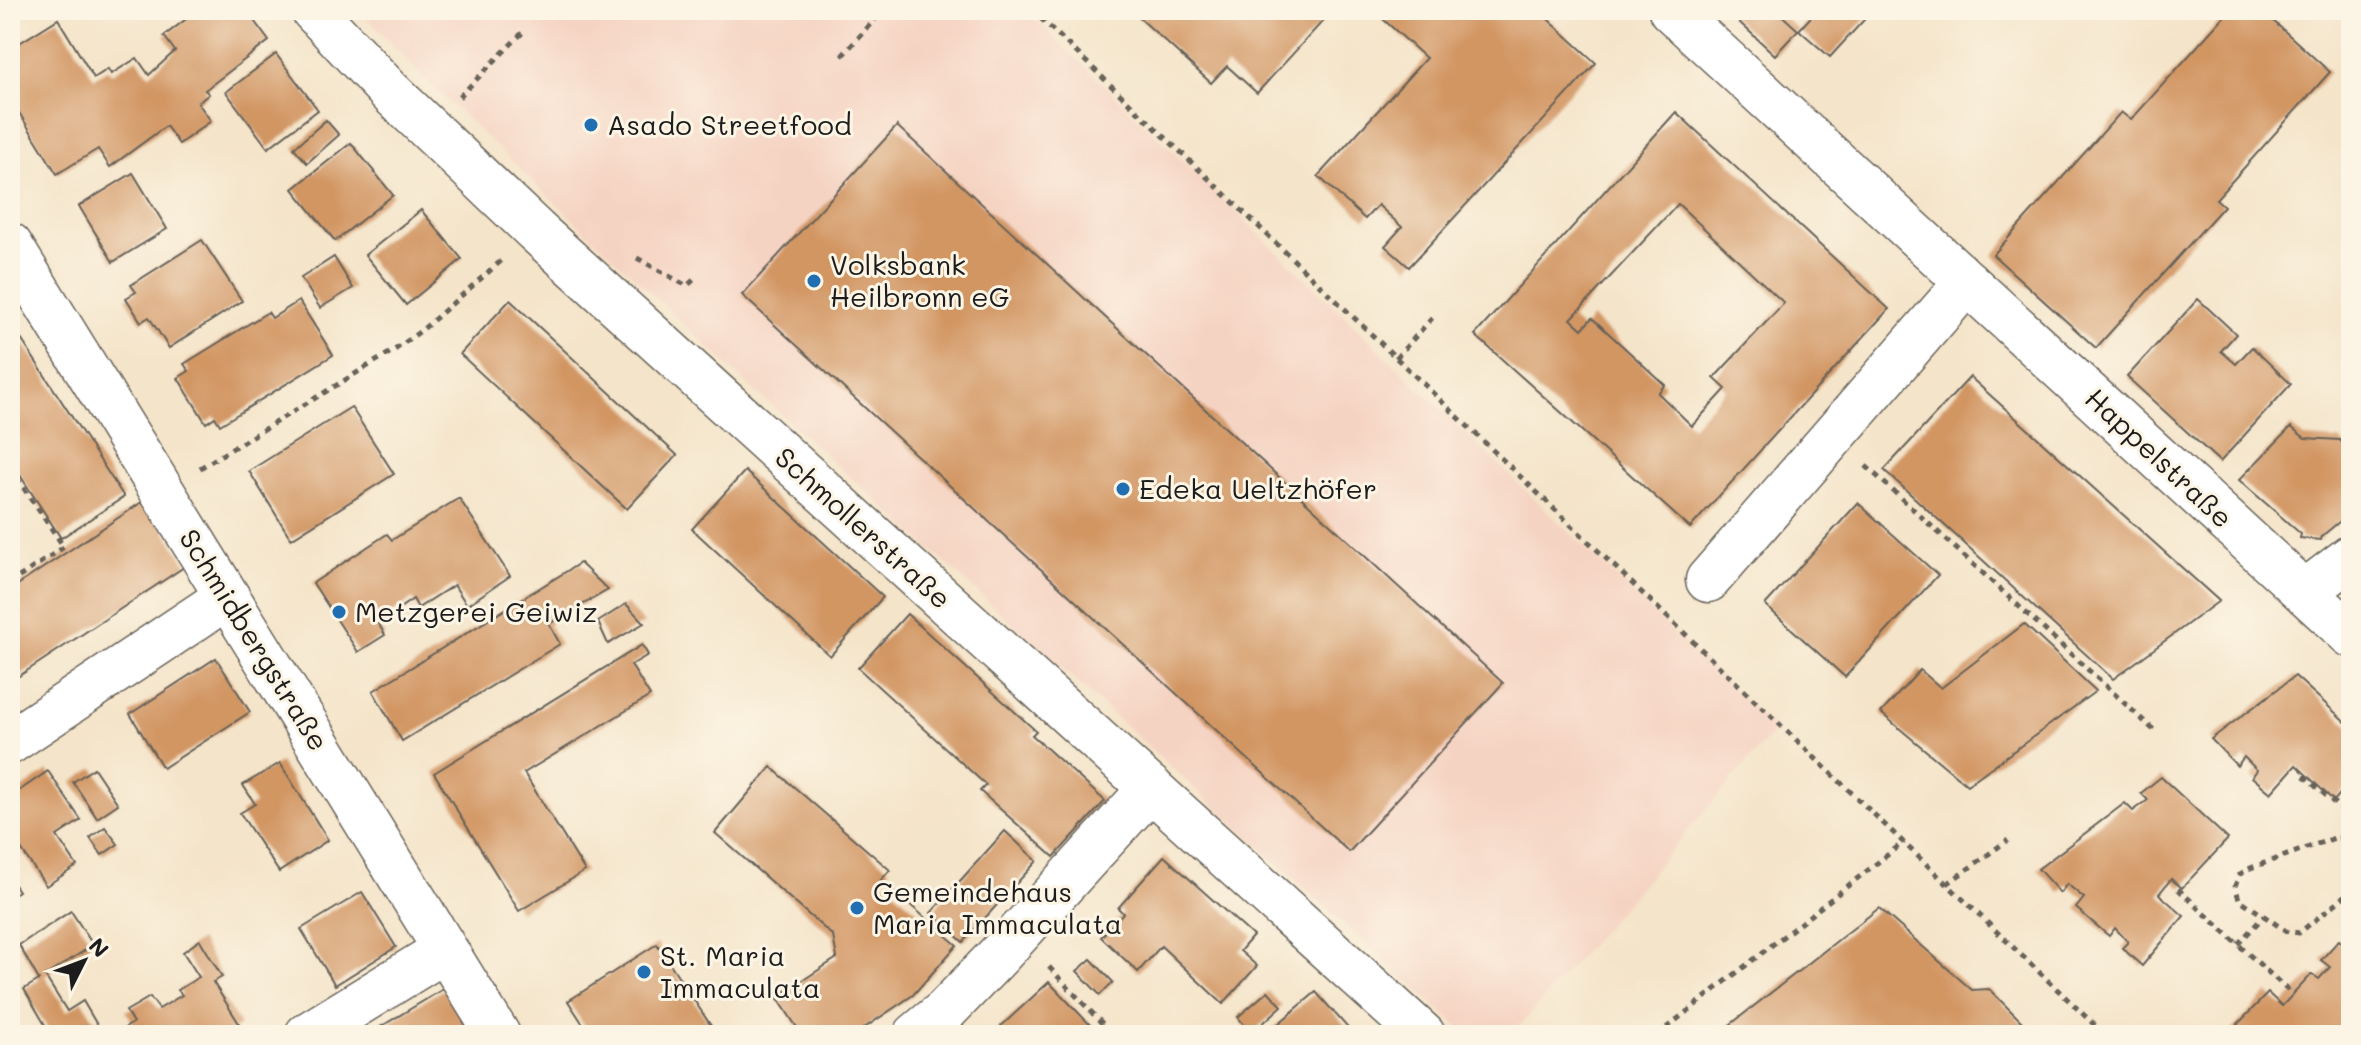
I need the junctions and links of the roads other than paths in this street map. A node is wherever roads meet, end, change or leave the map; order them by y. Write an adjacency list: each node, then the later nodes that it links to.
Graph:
1 (313, 10): 11 (street, Schmollerstraße)
2 (1671, 10): 4 (street, Happelstraße)
3 (10, 245): 8 (street, Schmidbergstraße)
4 (1967, 282): 6 (street); 7 (street, Happelstraße)
5 (2351, 557): 7 (street)
6 (1708, 580)
7 (2305, 592): 9 (street, Happelstraße)
8 (227, 597): 10 (street); 12 (street, Schmidbergstraße)
9 (2351, 635)
10 (10, 742)
11 (1151, 788): 15 (street); 16 (street, Schmollerstraße)
12 (445, 950): 13 (street); 14 (street, Schmidbergstraße)
13 (307, 1035)
14 (498, 1035)
15 (916, 1035)
16 (1423, 1035)

